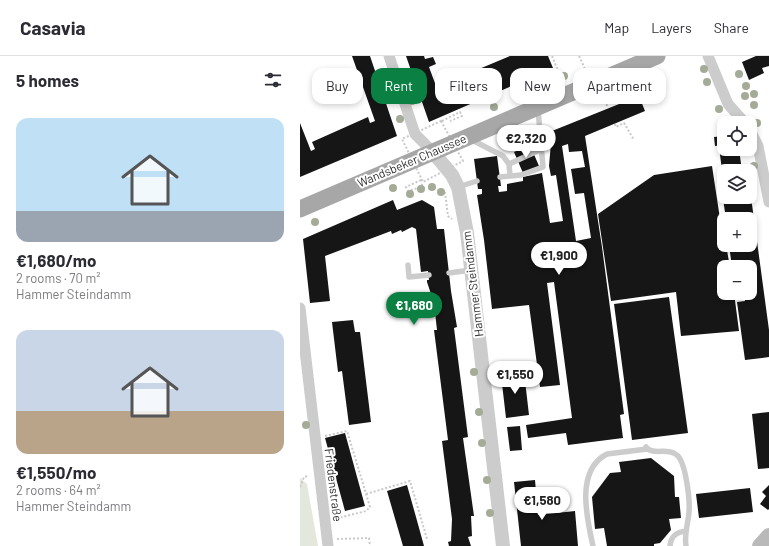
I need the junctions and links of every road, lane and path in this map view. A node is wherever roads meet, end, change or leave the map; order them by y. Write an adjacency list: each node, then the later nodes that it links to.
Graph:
1 (389, 56): 21 (street)
2 (552, 56): 9 (path)
3 (579, 56): 6 (path)
4 (657, 56): 7 (main road, Wandsbeker Chaussee)
5 (708, 56): 11 (street)
6 (584, 68)
7 (629, 68)
8 (573, 92): 9 (main road, Wandsbeker Chaussee)
9 (567, 94): 10 (main road, Wandsbeker Chaussee)
10 (538, 106): 17 (main road, Wandsbeker Chaussee); 20 (lane)
11 (739, 116)
12 (450, 121): 13 (path)
13 (441, 122): 15 (path); 16 (path)
14 (615, 124): 18 (path)
15 (444, 127)
16 (427, 128)
17 (467, 137): 21 (main road, Wandsbeker Chaussee); 24 (lane)
18 (634, 140)
19 (757, 144): 34 (street)
20 (542, 150): 24 (lane); 26 (lane)
21 (432, 151): 32 (street, Hammer Steindamm); 35 (main road, Wandsbeker Chaussee)
22 (462, 159): 23 (path)
23 (460, 162)
24 (510, 164): 26 (lane)
25 (420, 176): 31 (path)
26 (510, 176): 28 (lane)
27 (431, 177): 31 (path)
28 (500, 177)
29 (421, 180): 31 (path)
30 (476, 181): 32 (lane)
31 (423, 182)
32 (458, 187): 38 (street, Hammer Steindamm)
33 (444, 192): 36 (path)
34 (769, 202)
35 (300, 209)
36 (448, 216)
37 (408, 265): 40 (lane)
38 (472, 270): 39 (lane); 52 (street, Hammer Steindamm)
39 (450, 273)
40 (428, 275)
41 (300, 308): 42 (street, Friedenstraße)
42 (314, 439): 43 (street, Friedenstraße); 45 (path)
43 (318, 474): 44 (path); 46 (street, Friedenstraße)
44 (300, 487)
45 (366, 494): 46 (path); 49 (path)
46 (324, 522): 50 (street, Friedenstraße)
47 (686, 531): 53 (lane); 54 (lane); 55 (lane)
48 (769, 536): 56 (main road)
49 (427, 539)
50 (327, 542): 51 (path)
51 (370, 546)
52 (503, 546)
53 (593, 546)
54 (670, 546)
55 (686, 546)
56 (760, 546)

